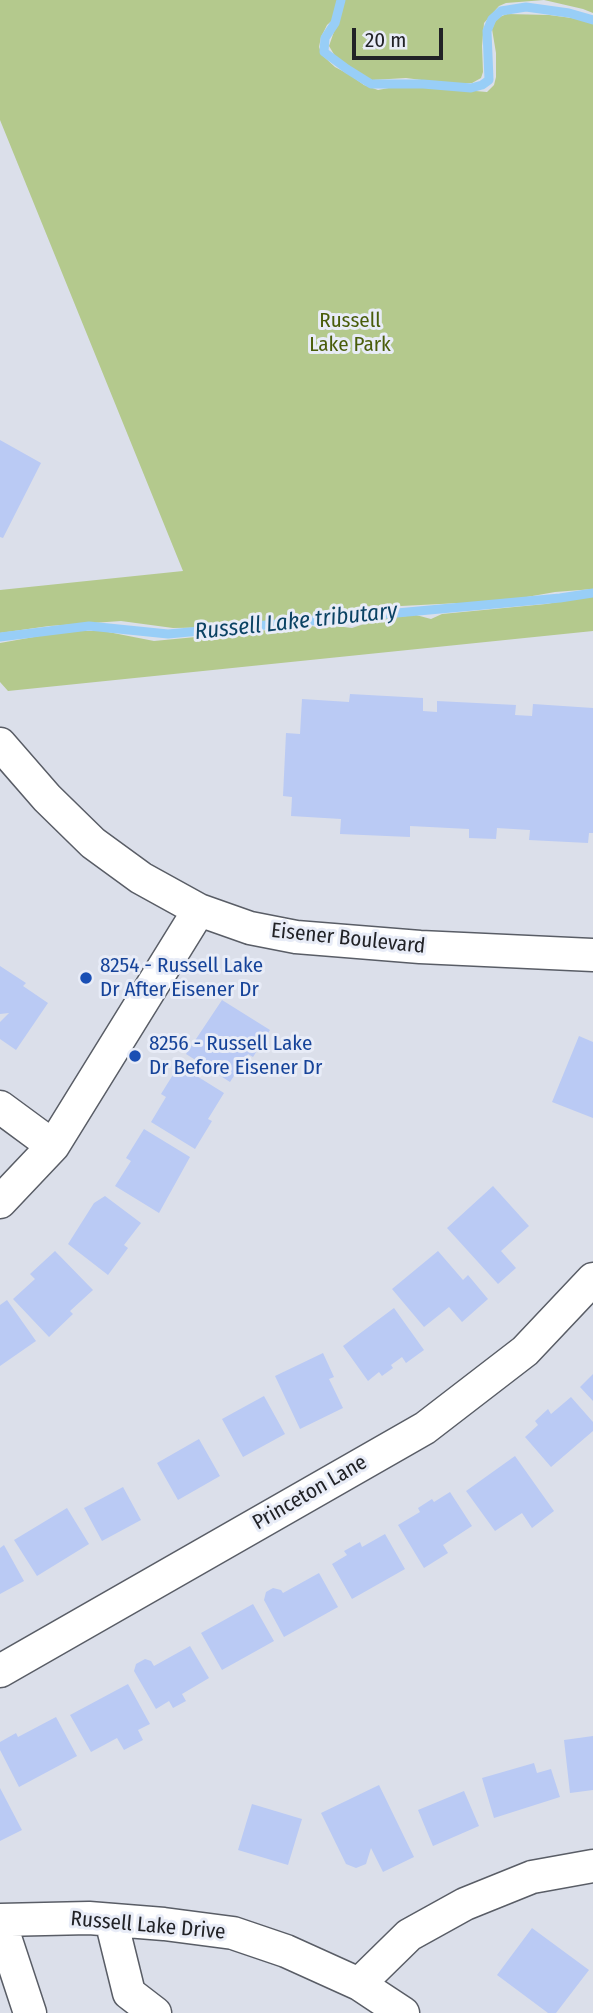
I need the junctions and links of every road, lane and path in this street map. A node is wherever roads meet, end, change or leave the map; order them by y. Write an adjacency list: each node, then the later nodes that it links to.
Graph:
1 (0, 744): 2 (street, Eisener Boulevard)
2 (199, 910): 3 (street, Eisener Boulevard); 5 (street)
3 (593, 955)
4 (0, 1107): 5 (street)
5 (53, 1146): 6 (street)
6 (0, 1202)
7 (593, 1279): 8 (street, Princeton Lane)
8 (0, 1671)
9 (593, 1866): 12 (street)
10 (111, 1920): 11 (street, Russell Lake Drive); 12 (street, Russell Lake Drive); 14 (street)
11 (0, 1921): 13 (street)
12 (359, 1984): 15 (street, Russell Lake Drive)
13 (30, 2013)
14 (155, 2013)
15 (403, 2013)

